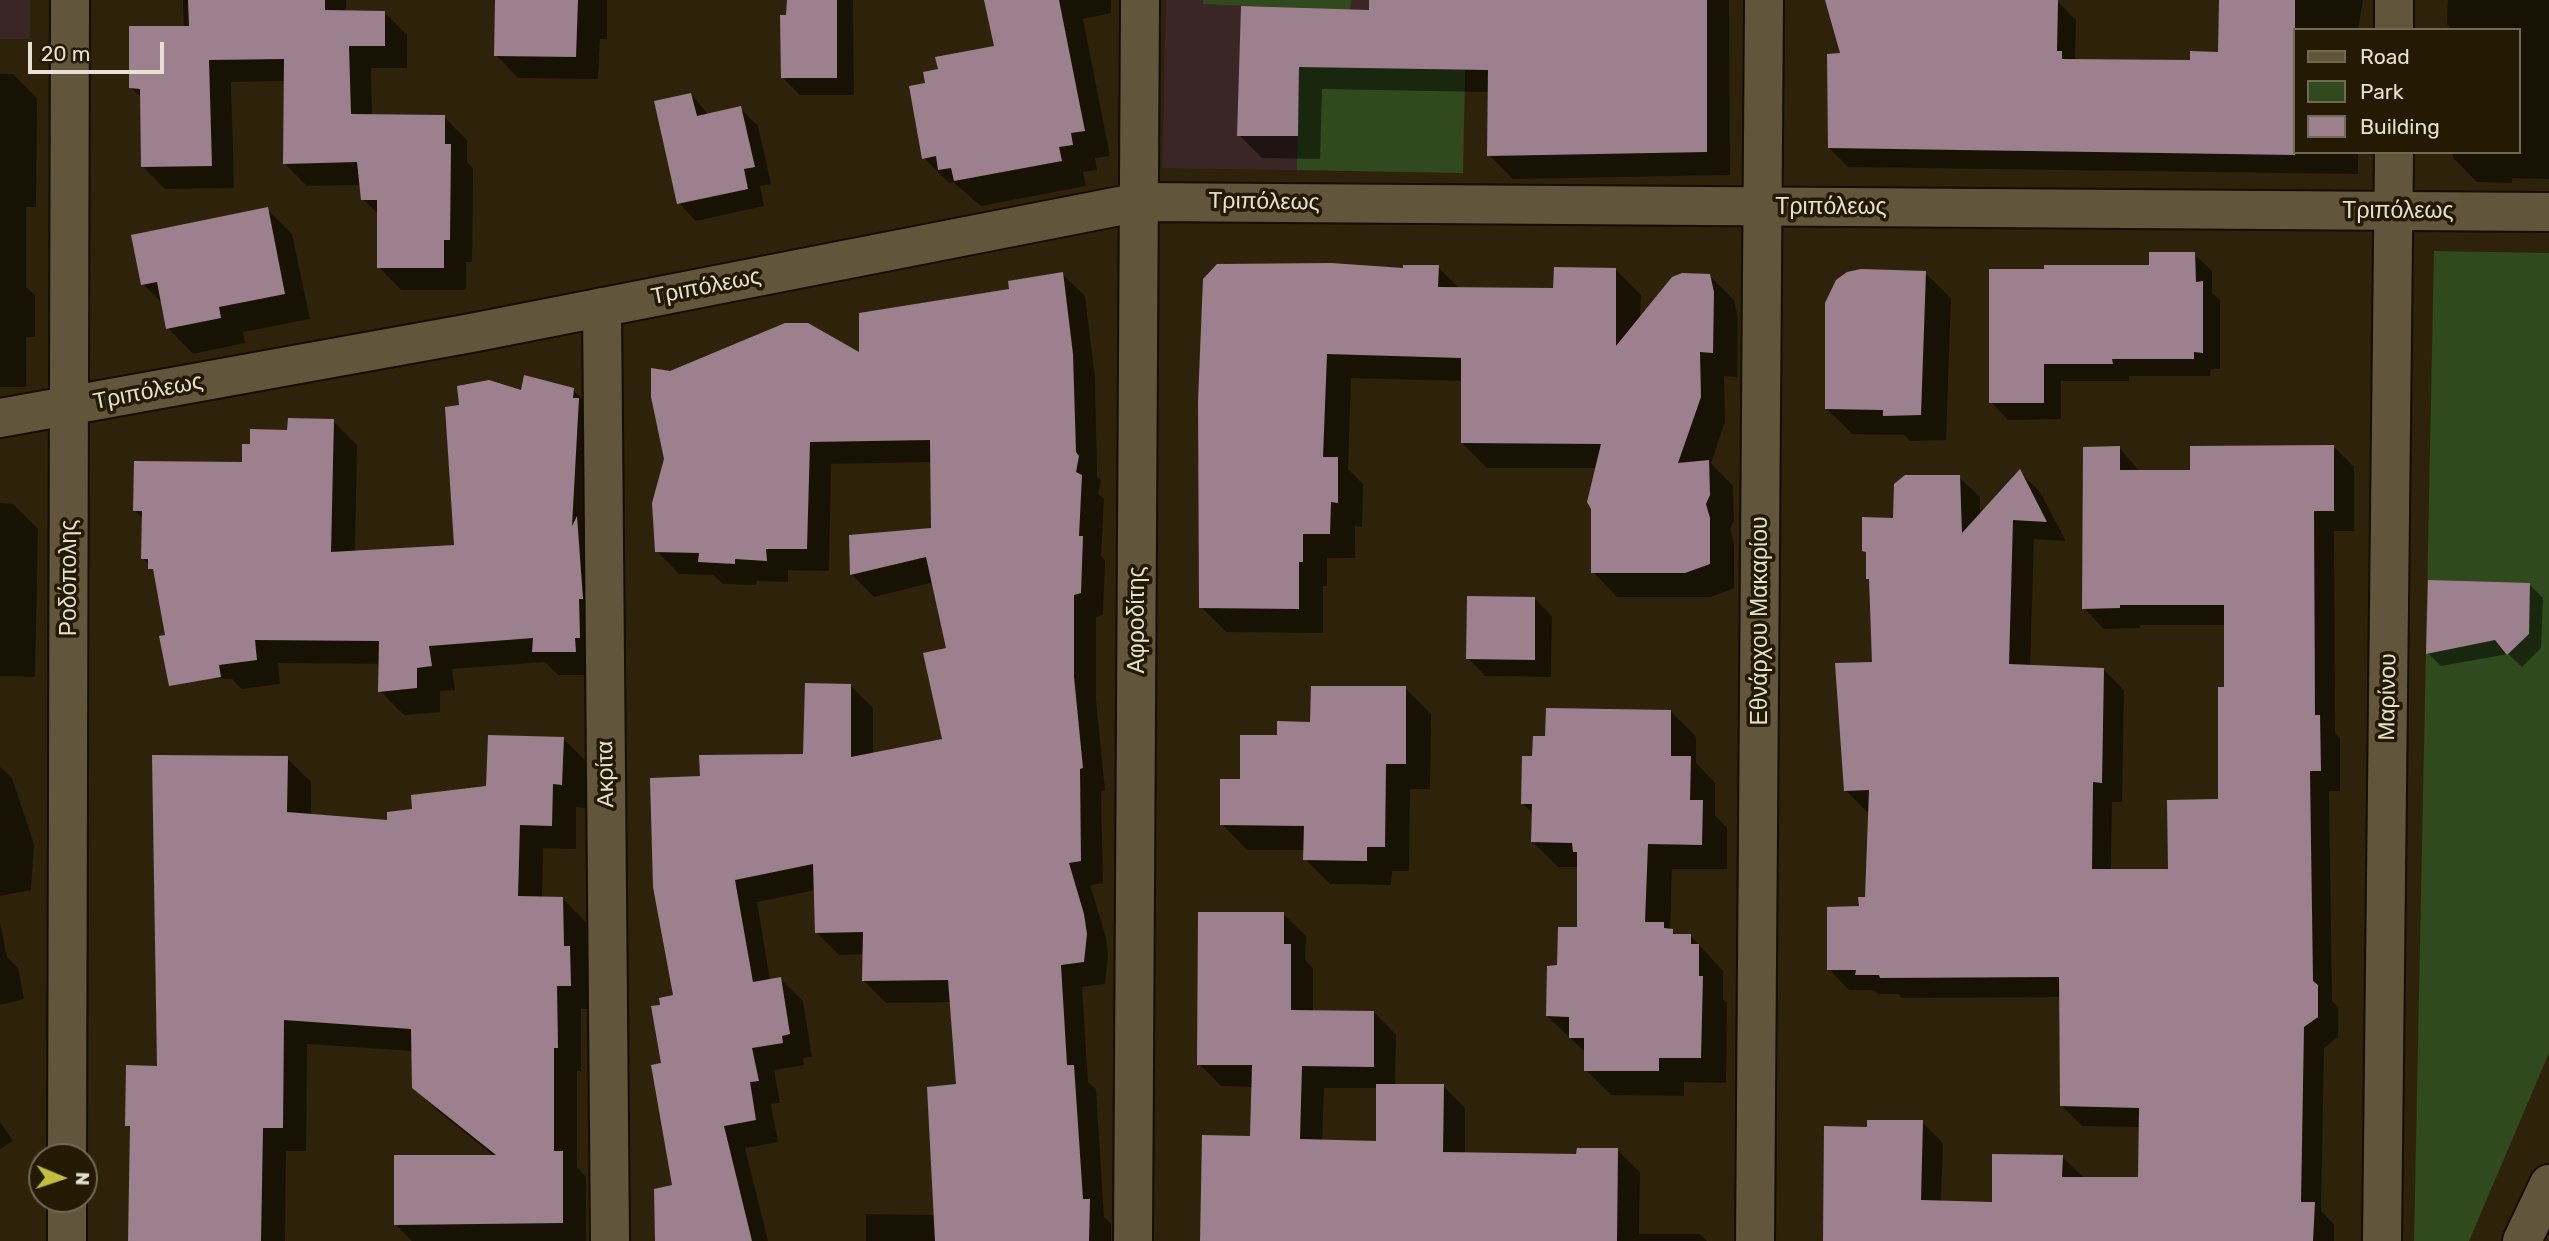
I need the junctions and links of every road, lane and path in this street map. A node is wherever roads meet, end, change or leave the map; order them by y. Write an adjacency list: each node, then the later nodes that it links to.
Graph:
1 (70, 0): 12 (street, Ροδόπολης)
2 (1140, 0): 7 (street, Αφροδίτης)
3 (1764, 0): 8 (street, Εθνάρχου Μακαρίου)
4 (2394, 0): 5 (street)
5 (2394, 28)
6 (2394, 154): 9 (street, Μαρίνου)
7 (1140, 202): 8 (street, Τριπόλεως); 11 (street, Τριπόλεως); 19 (street, Αφροδίτης)
8 (1763, 207): 9 (street, Τριπόλεως); 20 (street, Εθνάρχου Μακαρίου)
9 (2394, 211): 10 (street, Τριπόλεως); 21 (street, Μαρίνου)
10 (2549, 212)
11 (601, 307): 12 (street, Τριπόλεως); 18 (street, Ακρίτα)
12 (69, 407): 13 (street, Τριπόλεως); 14 (street, Ροδόπολης)
13 (0, 418)
14 (67, 1143)
15 (2549, 1186): 22 (street)
16 (67, 1213): 17 (street)
17 (67, 1241)
18 (610, 1241)
19 (1133, 1241)
20 (1755, 1241)
21 (2382, 1241)
22 (2522, 1241)

